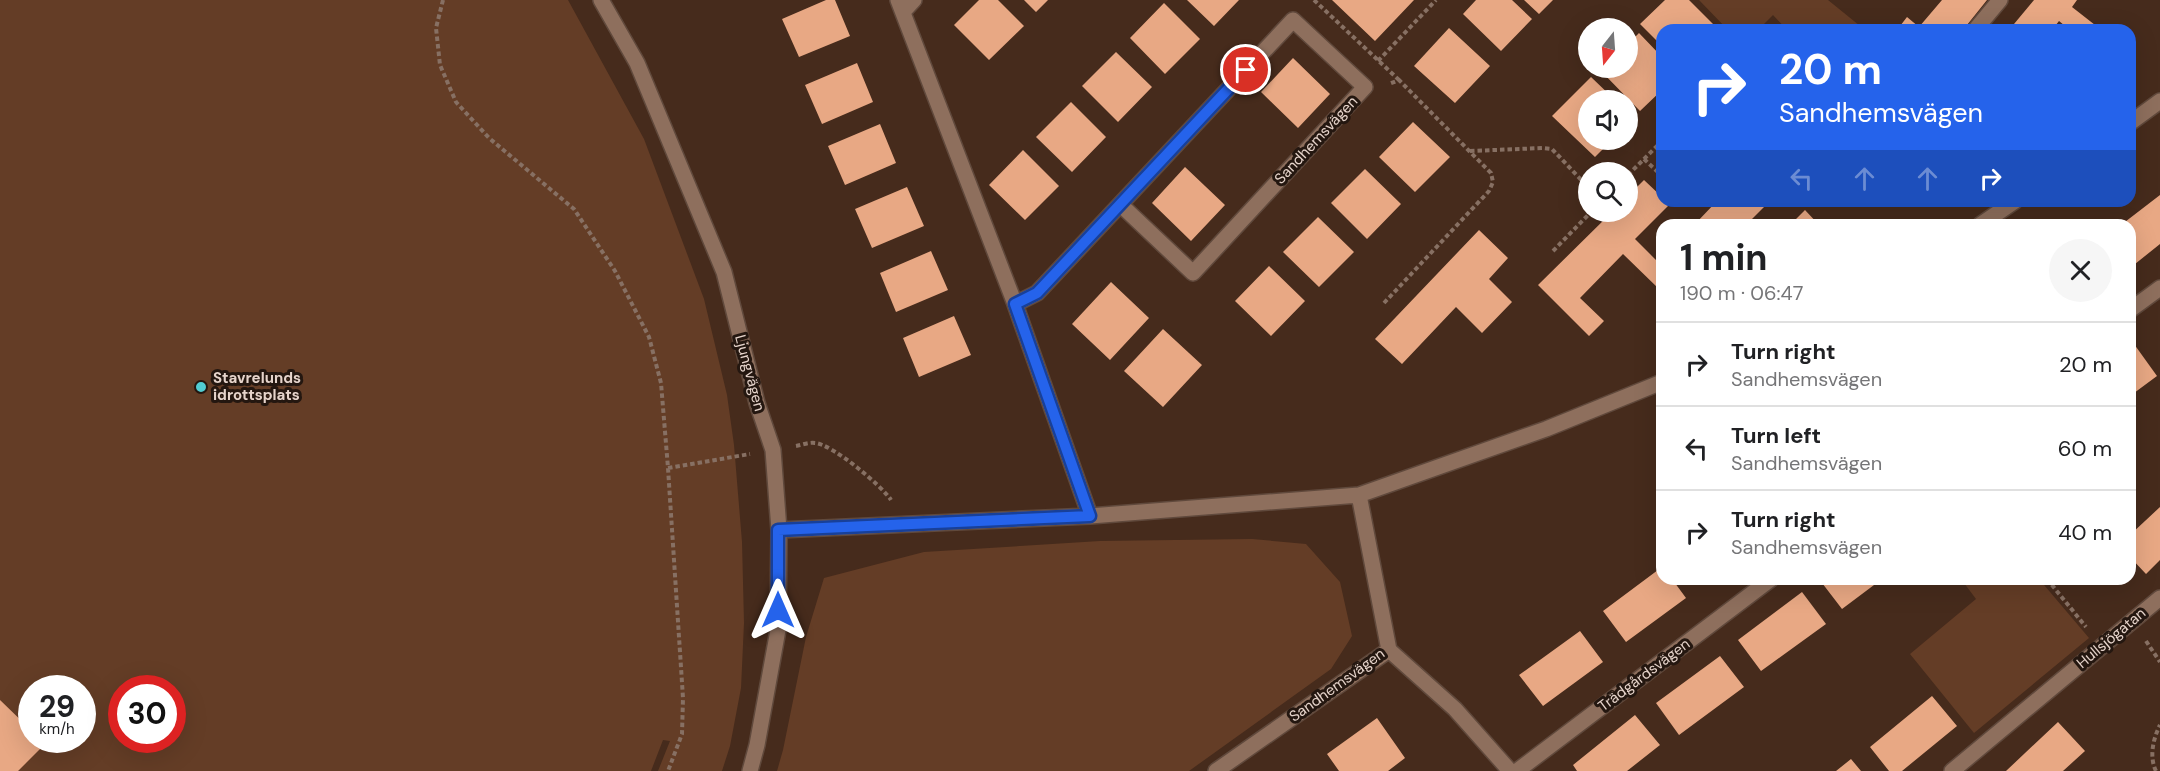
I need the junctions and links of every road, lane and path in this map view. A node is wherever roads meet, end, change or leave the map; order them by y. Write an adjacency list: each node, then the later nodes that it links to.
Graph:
1 (443, 0): 39 (path)
2 (601, 0): 32 (street, Ljungvägen)
3 (914, 0): 7 (street)
4 (1314, 0): 9 (path)
5 (1436, 0): 9 (path)
6 (2000, 0): 8 (street)
7 (900, 6): 27 (street)
8 (1980, 24)
9 (1378, 61): 10 (path)
10 (1399, 80): 11 (path); 15 (path)
11 (1365, 87): 20 (street, Sandhemsvägen); 20 (street, Sandhemsvägen)
12 (2158, 106): 13 (street)
13 (2136, 119)
14 (1656, 147): 16 (path)
15 (1469, 151): 19 (path); 26 (path)
16 (1644, 159): 17 (path); 18 (path)
17 (1638, 165)
18 (1656, 170)
19 (1578, 176)
20 (1120, 206): 27 (street, Sandhemsvägen)
21 (2006, 207): 22 (street)
22 (1989, 219)
23 (1581, 222): 24 (path)
24 (1553, 251)
25 (2160, 288): 28 (street)
26 (1384, 303)
27 (1015, 304): 31 (street)
28 (2136, 306)
29 (1656, 384): 30 (street)
30 (1359, 495): 31 (street); 37 (street, Sandhemsvägen)
31 (1090, 516): 32 (street)
32 (778, 530): 40 (street, Ljungvägen)
33 (1763, 585): 43 (street, Trädgårdsvägen)
34 (2052, 585): 36 (path)
35 (2160, 598): 36 (street, Hullsjögatan)
36 (2101, 647): 44 (street, Hullsjögatan)
37 (1389, 650): 41 (street, Sandhemsvägen); 42 (street)
38 (2160, 725): 45 (path)
39 (668, 771)
40 (750, 771)
41 (1216, 771)
42 (1510, 771)
43 (1517, 771)
44 (1952, 771)
45 (2156, 771)

